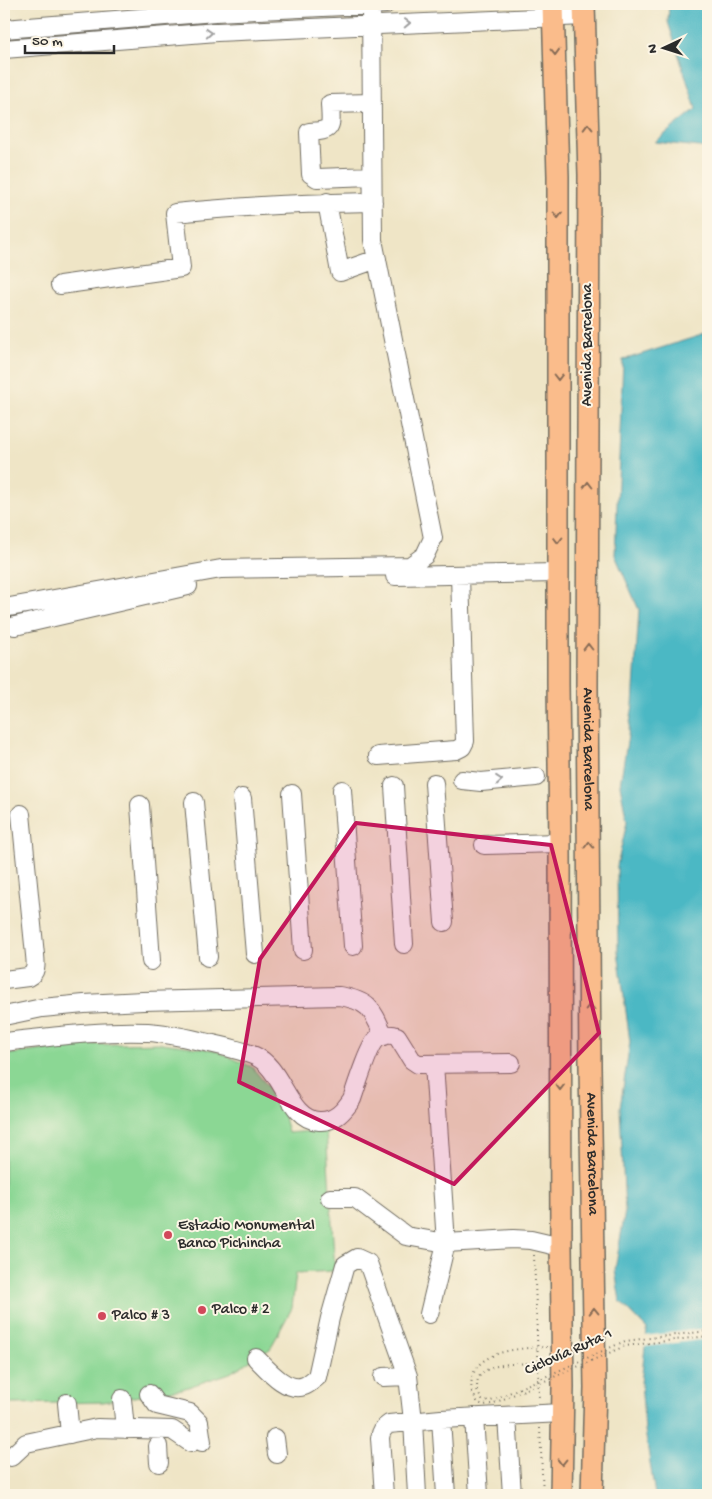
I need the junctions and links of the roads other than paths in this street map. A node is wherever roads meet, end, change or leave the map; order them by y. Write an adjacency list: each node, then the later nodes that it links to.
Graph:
1 (378, 4): 4 (street); 5 (street)
2 (585, 10): 3 (street); 18 (main road, Avenida Barcelona, one-way to 2)
3 (554, 11): 4 (street, one-way to 3); 13 (main road, Avenida Barcelona, one-way to 13)
4 (371, 24): 6 (street, one-way to 4); 7 (street)
5 (4, 29)
6 (4, 49)
7 (372, 103): 8 (street); 8 (street)
8 (372, 176): 10 (street)
9 (327, 202): 10 (street); 11 (street); 12 (street)
10 (373, 202): 11 (street)
11 (377, 259): 15 (street)
12 (60, 286)
13 (558, 573): 14 (street); 17 (main road, Avenida Barcelona)
14 (460, 575): 16 (street); 21 (street)
15 (4, 608)
16 (15, 626)
17 (558, 684): 18 (main road); 19 (main road, Avenida Barcelona)
18 (588, 687): 20 (main road, Avenida Barcelona)
19 (558, 720): 20 (main road); 32 (main road, Avenida Barcelona)
20 (588, 722): 45 (main road, Avenida Barcelona, one-way to 20)
21 (378, 756)
22 (536, 777): 23 (street, one-way to 22)
23 (462, 780)
24 (434, 783): 34 (street)
25 (394, 786): 35 (street)
26 (342, 790): 36 (street)
27 (292, 794): 37 (street)
28 (242, 798): 38 (street)
29 (194, 802): 39 (street)
30 (140, 805): 40 (street)
31 (21, 814): 41 (street)
32 (560, 843): 33 (street); 44 (main road, Avenida Barcelona)
33 (484, 845)
34 (444, 922)
35 (404, 944)
36 (353, 946)
37 (303, 950)
38 (255, 954)
39 (208, 957)
40 (151, 961)
41 (4, 980)
42 (4, 1016): 43 (street)
43 (384, 1036): 46 (street); 48 (street)
44 (561, 1038): 45 (main road); 49 (main road, Avenida Barcelona)
45 (590, 1038): 50 (main road, Avenida Barcelona)
46 (4, 1042)
47 (511, 1063): 48 (street)
48 (434, 1064): 54 (street)
49 (560, 1064): 50 (main road); 52 (main road, Avenida Barcelona, one-way to 52)
50 (590, 1066): 53 (main road, Avenida Barcelona)
51 (330, 1198): 54 (street)
52 (561, 1217): 53 (main road); 55 (main road, Avenida Barcelona)
53 (593, 1221): 56 (main road, Avenida Barcelona)
54 (446, 1243): 55 (street); 57 (street)
55 (561, 1247): 56 (main road); 61 (main road, Avenida Barcelona)
56 (593, 1248): 62 (main road, Avenida Barcelona, one-way to 56)
57 (429, 1314)
58 (256, 1358): 59 (street)
59 (408, 1376): 60 (street); 69 (street)
60 (383, 1377)
61 (563, 1387): 62 (main road); 70 (main road, Avenida Barcelona)
62 (595, 1388): 72 (main road, Avenida Barcelona)
63 (148, 1394): 71 (street)
64 (122, 1399): 71 (street)
65 (67, 1403): 73 (street)
66 (507, 1416): 67 (street); 70 (street); 79 (street)
67 (474, 1417): 68 (street); 78 (street)
68 (442, 1419): 69 (street); 77 (street)
69 (413, 1421): 75 (street); 76 (street)
70 (562, 1421): 72 (main road); 80 (main road, Avenida Barcelona, one-way to 80)
71 (125, 1429): 73 (street)
72 (594, 1430): 81 (main road, Avenida Barcelona)
73 (70, 1434): 74 (street)
74 (11, 1456)
75 (384, 1495)
76 (417, 1495)
77 (446, 1495)
78 (479, 1495)
79 (512, 1495)
80 (561, 1495)
81 (592, 1495)

